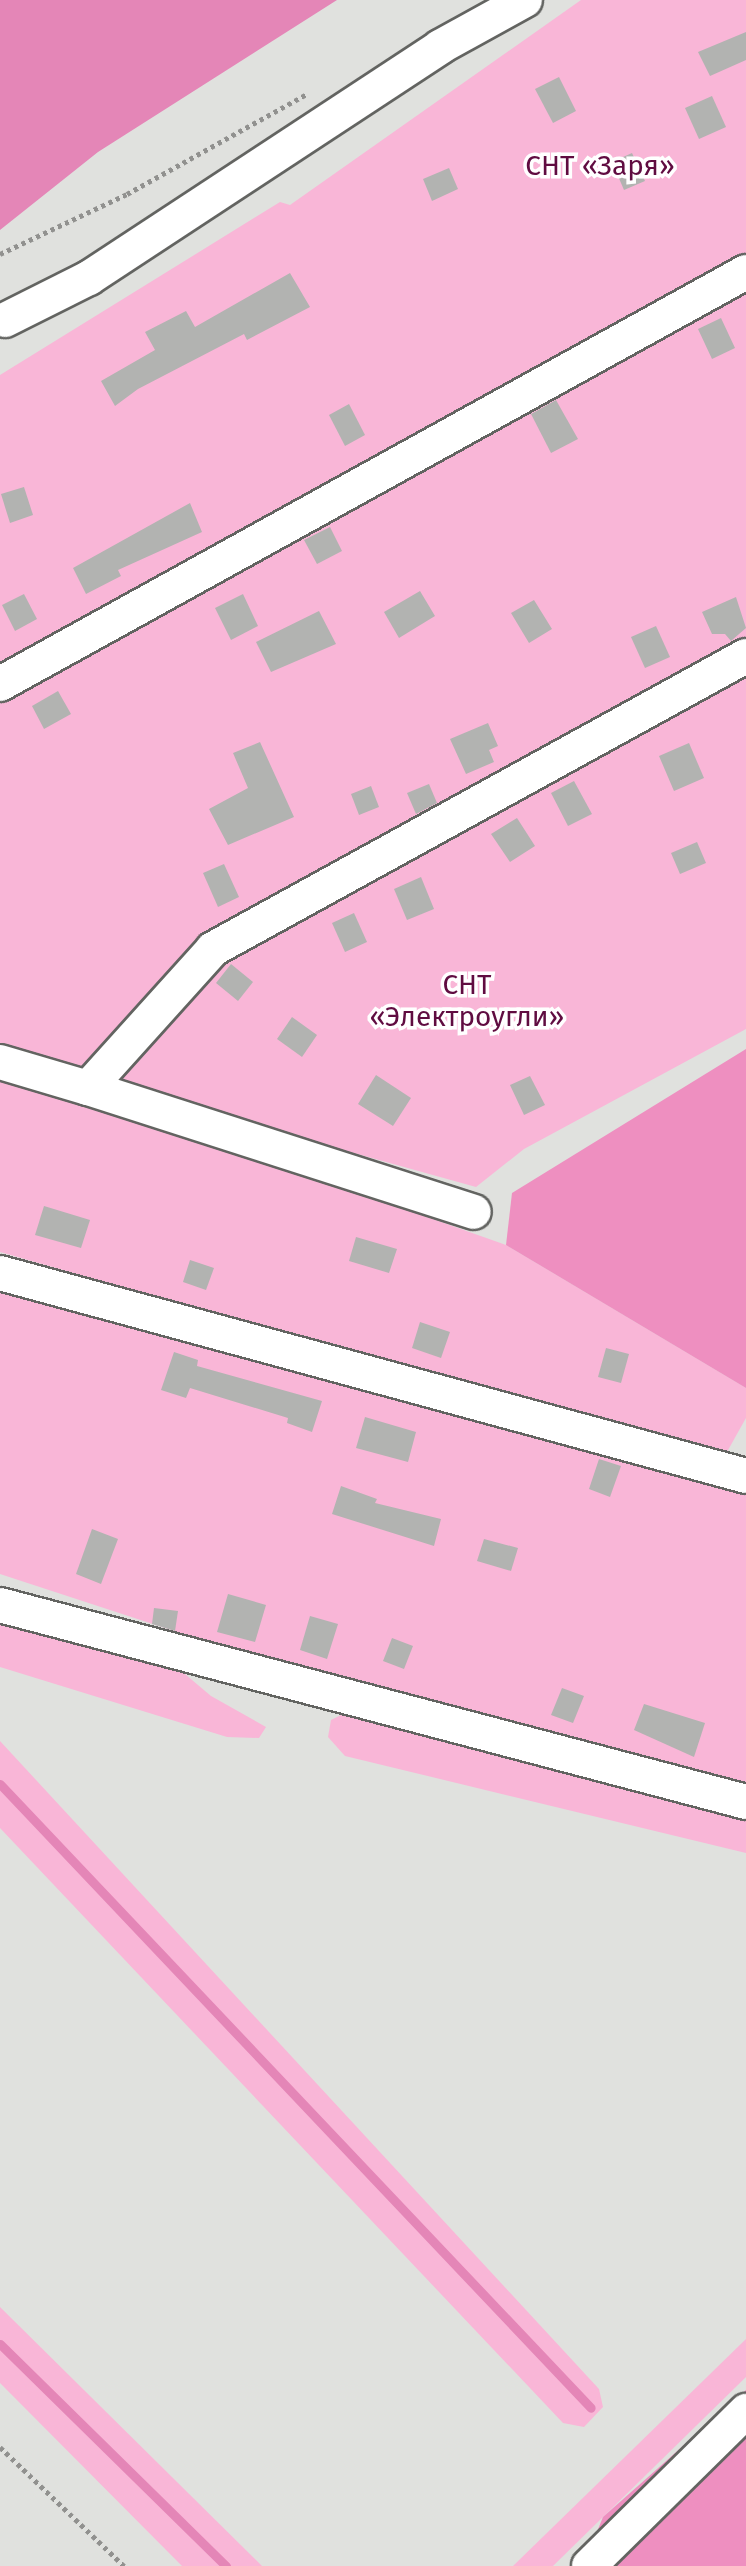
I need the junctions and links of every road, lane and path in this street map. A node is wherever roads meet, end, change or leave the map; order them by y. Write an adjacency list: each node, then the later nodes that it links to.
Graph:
1 (525, 0): 5 (street)
2 (313, 91): 3 (path)
3 (0, 254)
4 (746, 272): 7 (street)
5 (5, 320)
6 (746, 656): 9 (street)
7 (0, 684)
8 (0, 1062): 9 (street)
9 (88, 1088): 10 (street)
10 (474, 1212)
11 (0, 1273): 12 (street)
12 (746, 1476)
13 (0, 1605): 14 (street)
14 (746, 1802)
15 (746, 2411): 18 (street)
16 (0, 2447): 17 (path)
17 (124, 2566)
18 (589, 2566)

